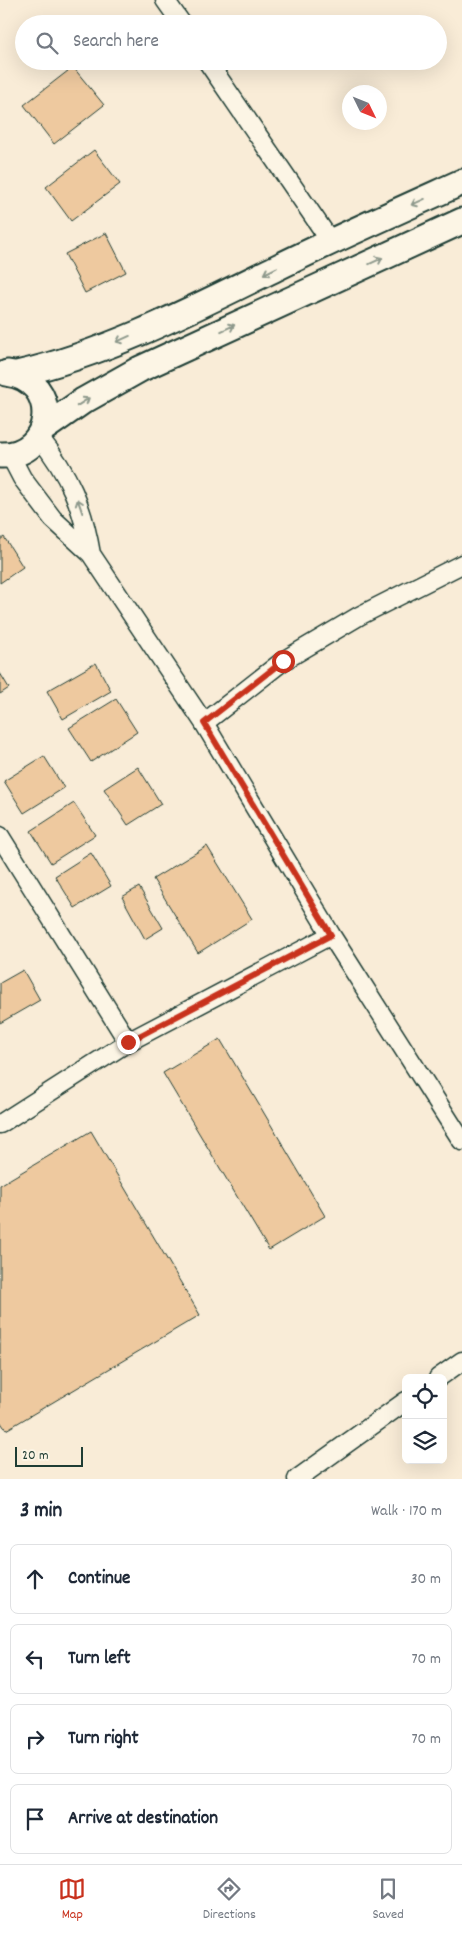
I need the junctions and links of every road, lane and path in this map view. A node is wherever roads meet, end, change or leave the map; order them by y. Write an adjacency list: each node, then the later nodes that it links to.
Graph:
1 (165, 0): 2 (street)
2 (176, 15)
3 (213, 70): 6 (street)
4 (462, 182): 6 (street, one-way to 6)
5 (462, 221): 8 (street, one-way to 5)
6 (331, 242): 7 (street, one-way to 7)
7 (8, 373): 8 (street)
8 (41, 433): 9 (street); 10 (street, one-way to 8)
9 (5, 455): 10 (street)
10 (91, 554): 12 (street)
11 (462, 564): 12 (street)
12 (204, 723): 14 (street)
13 (0, 836): 15 (street)
14 (331, 935): 15 (street); 17 (street)
15 (128, 1042): 16 (street)
16 (0, 1124)
17 (462, 1142)
18 (462, 1361): 19 (street)
19 (444, 1374)
20 (402, 1404): 21 (street)
21 (297, 1479)

